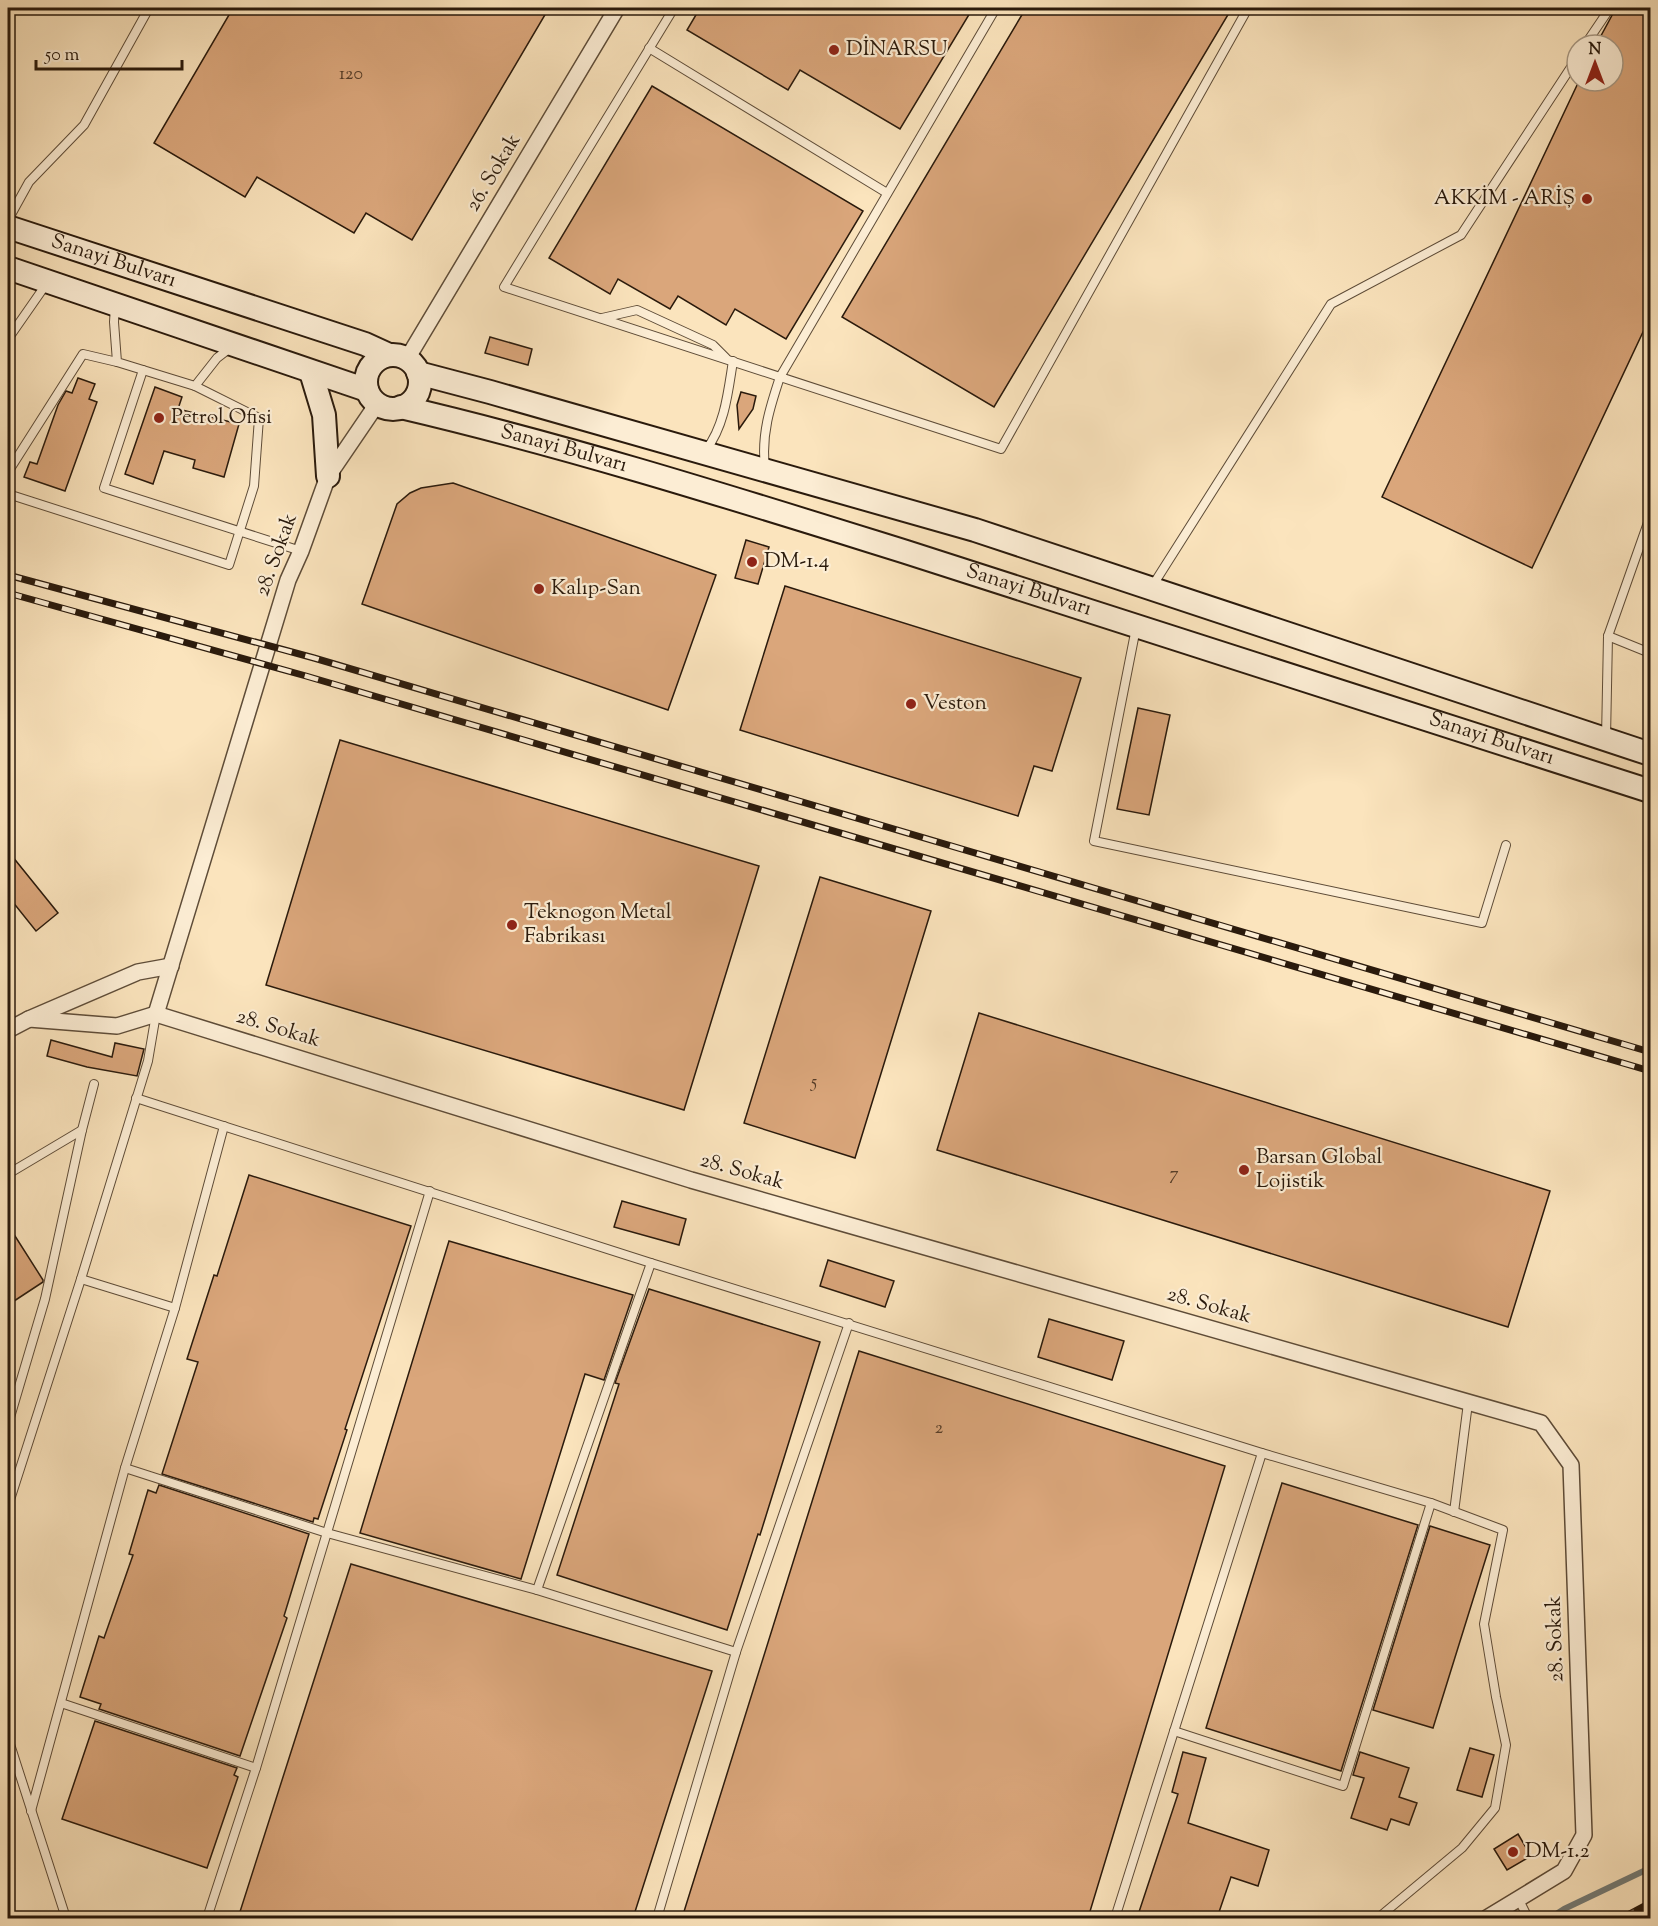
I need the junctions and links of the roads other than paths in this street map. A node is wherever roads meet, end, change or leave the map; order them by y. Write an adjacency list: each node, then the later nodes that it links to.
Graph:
1 (149, 8): 11 (lane)
2 (617, 8): 21 (street, 26. Sokak)
3 (674, 8): 8 (lane)
4 (996, 8): 10 (lane)
5 (1248, 8): 24 (lane)
6 (1610, 8): 7 (lane)
7 (1594, 33)
8 (649, 48): 10 (lane); 16 (lane)
9 (1565, 76): 36 (lane)
10 (887, 193): 24 (lane)
11 (8, 220)
12 (8, 227): 21 (main road, Sanayi Bulvarı)
13 (8, 268): 14 (main road, Sanayi Bulvarı)
14 (48, 282): 15 (main road, Sanayi Bulvarı); 17 (lane)
15 (115, 305): 18 (main road, Sanayi Bulvarı); 20 (lane)
16 (600, 318): 19 (lane); 19 (lane)
17 (8, 339)
18 (233, 346): 23 (main road, Sanayi Bulvarı); 25 (lane)
19 (730, 360): 24 (lane); 28 (lane)
20 (117, 362): 22 (lane); 30 (lane)
21 (404, 362): 26 (main road); 27 (main road); 28 (main road, Sanayi Bulvarı)
22 (143, 370): 25 (lane); 34 (lane)
23 (311, 372): 26 (main road, Sanayi Bulvarı); 31 (main road)
24 (780, 377): 29 (lane)
25 (195, 386): 34 (lane)
26 (372, 397): 27 (main road); 31 (street, 28. Sokak)
27 (401, 407): 37 (main road, Sanayi Bulvarı)
28 (704, 453): 29 (main road, Sanayi Bulvarı)
29 (766, 471): 36 (main road, Sanayi Bulvarı)
30 (8, 472)
31 (328, 476): 35 (street, 28. Sokak)
32 (8, 494): 34 (lane)
33 (1650, 517): 38 (lane)
34 (241, 532): 35 (lane)
35 (301, 551): 44 (street, 28. Sokak)
36 (1150, 589): 40 (main road, Sanayi Bulvarı)
37 (1137, 624): 42 (main road, Sanayi Bulvarı); 43 (lane)
38 (1608, 636): 39 (lane); 40 (lane)
39 (1650, 653)
40 (1606, 739): 41 (main road, Sanayi Bulvarı)
41 (1650, 754)
42 (1650, 791)
43 (1506, 845)
44 (171, 966): 45 (street, 28. Sokak); 46 (street)
45 (156, 1014): 46 (street); 49 (lane); 58 (street, 28. Sokak)
46 (29, 1019): 47 (street)
47 (8, 1029)
48 (94, 1084): 51 (lane)
49 (136, 1098): 50 (lane); 55 (lane)
50 (224, 1126): 53 (lane); 56 (lane)
51 (82, 1130): 52 (lane); 59 (lane)
52 (8, 1174)
53 (430, 1191): 54 (lane); 65 (lane)
54 (651, 1263): 57 (lane); 66 (lane)
55 (81, 1279): 56 (lane); 63 (lane)
56 (175, 1308): 61 (lane)
57 (849, 1323): 60 (lane); 67 (lane)
58 (1468, 1403): 64 (lane); 73 (street, 28. Sokak)
59 (8, 1424)
60 (1262, 1453): 62 (lane); 69 (lane)
61 (125, 1468): 65 (lane); 68 (lane)
62 (1431, 1503): 64 (lane); 69 (lane)
63 (8, 1506)
64 (1454, 1512): 79 (lane)
65 (327, 1533): 66 (lane); 71 (lane)
66 (537, 1590): 67 (lane)
67 (736, 1652): 77 (lane)
68 (61, 1703): 71 (lane); 72 (lane)
69 (1174, 1731): 78 (lane)
70 (8, 1738): 72 (lane)
71 (256, 1768): 76 (lane)
72 (31, 1811): 75 (lane)
73 (1518, 1898): 74 (lane); 80 (street)
74 (1527, 1917)
75 (66, 1918)
76 (207, 1918)
77 (657, 1918)
78 (1115, 1918)
79 (1378, 1918)
80 (1488, 1918)

